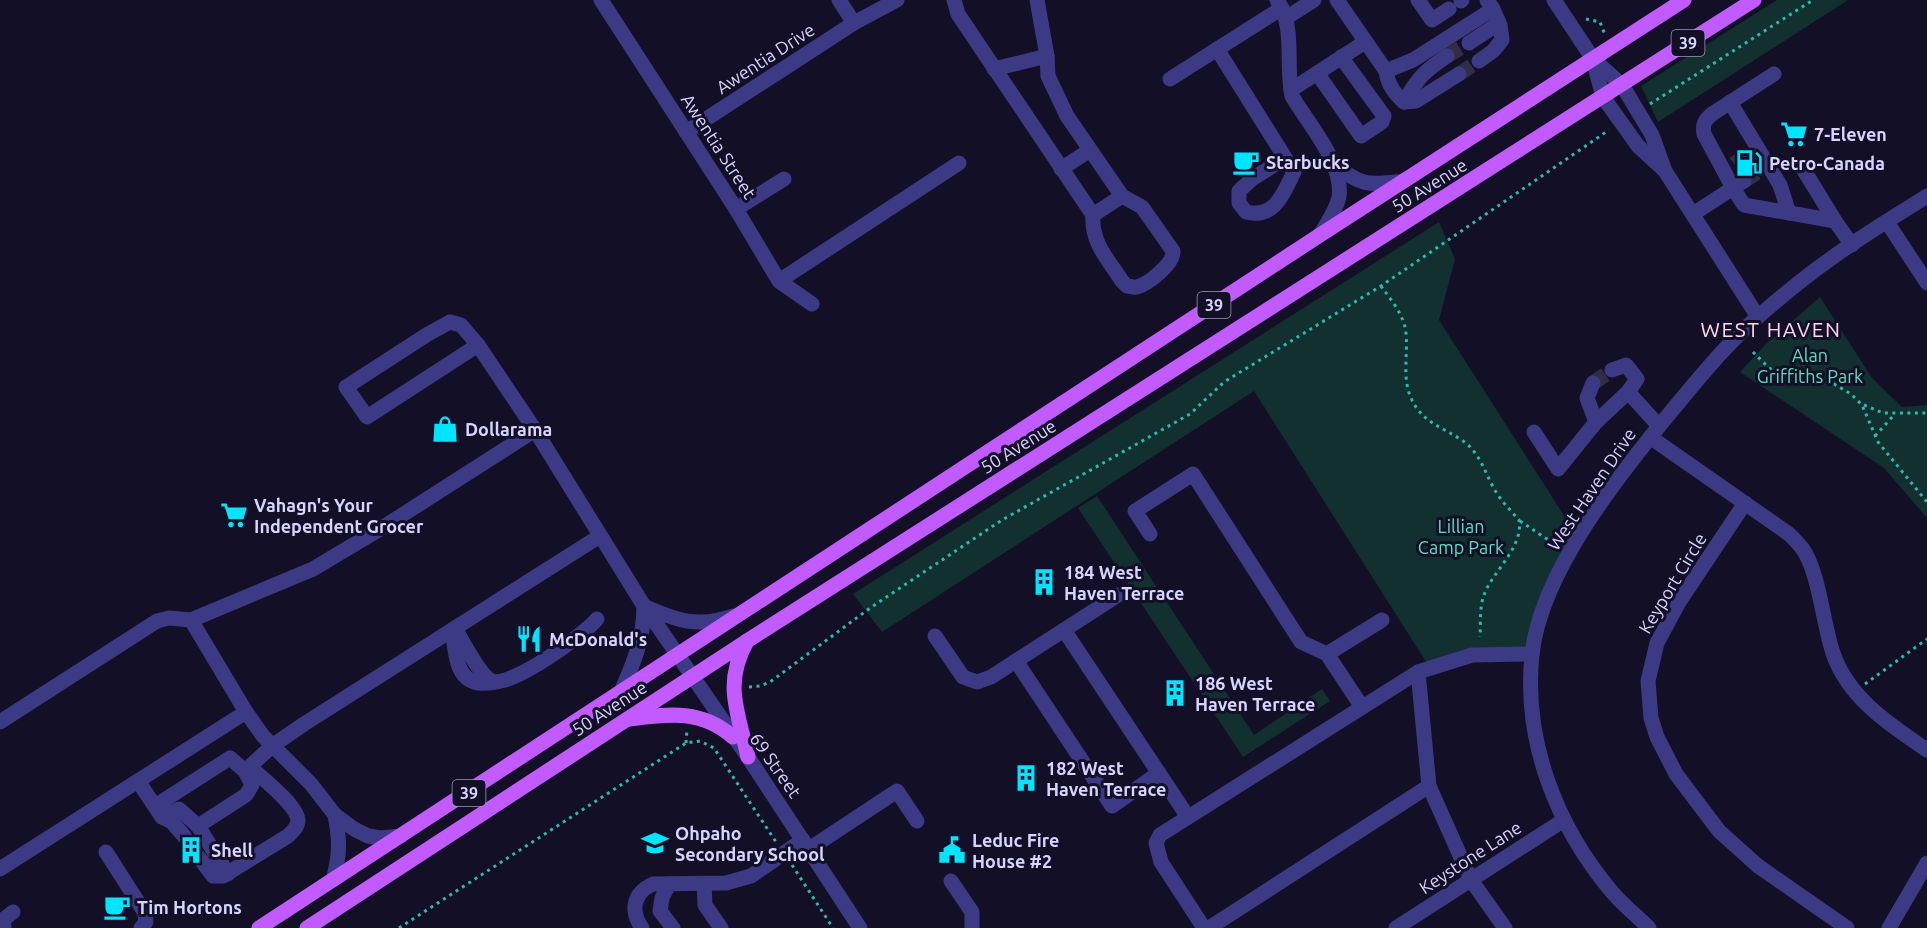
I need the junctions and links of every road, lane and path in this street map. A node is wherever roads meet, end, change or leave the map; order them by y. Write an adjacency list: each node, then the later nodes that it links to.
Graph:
1 (601, 0): 42 (street, Awentia Street)
2 (839, 0): 18 (street)
3 (897, 0): 18 (street, Awentia Drive)
4 (954, 0): 29 (street)
5 (1037, 0): 24 (street)
6 (1314, 0): 14 (street)
7 (1337, 0): 20 (street)
8 (1554, 0): 27 (street)
9 (1684, 0): 22 (main road, 50 Avenue / 39)
10 (1754, 0): 35 (main road, 50 Avenue / 39)
11 (1813, 0): 40 (path)
12 (1424, 2): 17 (street)
13 (1458, 3): 17 (street)
14 (1282, 9): 23 (street); 36 (street)
15 (1493, 11): 19 (street); 21 (street); 28 (street)
16 (1582, 14): 22 (path)
17 (1432, 20): 19 (street)
18 (854, 23): 42 (street, Awentia Drive)
19 (1445, 40): 30 (street)
20 (1365, 42): 26 (street); 30 (street)
21 (1469, 44)
22 (1613, 46): 27 (main road, 50 Avenue / 39)
23 (1217, 49): 34 (street); 44 (street)
24 (1047, 56): 29 (street); 43 (street)
25 (1447, 56): 38 (street)
26 (1341, 57): 31 (street); 31 (street)
27 (1593, 59): 35 (street); 37 (street); 51 (main road, 50 Avenue / 39)
28 (1479, 60)
29 (994, 69): 48 (street)
30 (1386, 71): 38 (street)
31 (1317, 73): 36 (street)
32 (1459, 74): 38 (street)
33 (1774, 74): 39 (street)
34 (1170, 79)
35 (1622, 85): 37 (main road, 50 Avenue / 39); 40 (street)
36 (1291, 90): 46 (street)
37 (1603, 97): 41 (street); 98 (main road, 50 Avenue / 39)
38 (1404, 102)
39 (1730, 102): 52 (street); 56 (street)
40 (1638, 110): 49 (street)
41 (1621, 122): 49 (street); 65 (path)
42 (687, 132): 55 (street, Awentia Street)
43 (1090, 150): 48 (street); 53 (street)
44 (1285, 158): 44 (street)
45 (959, 163): 63 (street)
46 (1334, 163): 51 (street); 61 (street)
47 (1802, 167): 59 (street)
48 (1061, 169): 58 (street)
49 (1665, 171): 57 (street)
50 (784, 179): 55 (street)
51 (1404, 181): 61 (main road, 50 Avenue / 39)
52 (1738, 184): 56 (street); 57 (street)
53 (1122, 196): 58 (street); 58 (street)
54 (1927, 196): 60 (street, West Haven Drive)
55 (736, 209): 63 (street, Awentia Street)
56 (1789, 213): 59 (street)
57 (1693, 214): 67 (street)
58 (1093, 216)
59 (1835, 221): 62 (street)
60 (1887, 222): 62 (street, West Haven Drive); 64 (street)
61 (1320, 235): 89 (main road, 50 Avenue / 39)
62 (1852, 245): 67 (street, West Haven Drive)
63 (778, 280): 66 (street, Awentia Street)
64 (1927, 283)
65 (1381, 286): 83 (path); 105 (path)
66 (812, 304)
67 (1758, 317): 78 (street, West Haven Drive)
68 (478, 345): 68 (street, 69 Street); 77 (street, 69 Street)
69 (1753, 352): 73 (path)
70 (1612, 370): 72 (street)
71 (1593, 383): 76 (street)
72 (1628, 392): 76 (street); 78 (street)
73 (1862, 405): 75 (path); 80 (path)
74 (1927, 413): 75 (path)
75 (1895, 414): 80 (path)
76 (1596, 422): 79 (street)
77 (535, 430): 85 (street, 69 Street); 91 (street)
78 (1654, 431): 82 (street); 100 (street, West Haven Drive)
79 (1534, 432)
80 (1875, 436): 81 (path)
81 (1927, 502)
82 (1745, 503): 106 (street); 159 (street, Keyport Circle)
83 (1519, 520): 86 (path); 96 (path)
84 (1150, 534): 99 (street)
85 (600, 536): 88 (street, 69 Street); 93 (street)
86 (1553, 543)
87 (1118, 596): 94 (street)
88 (644, 606): 89 (street); 101 (street, 69 Street); 107 (street)
89 (745, 612): 101 (main road, 50 Avenue / 39)
90 (597, 619): 93 (street)
91 (191, 620): 109 (street); 112 (street)
92 (1382, 620): 99 (street)
93 (453, 629): 115 (street)
94 (1064, 630): 102 (street); 119 (street)
95 (935, 636): 102 (street)
96 (1480, 638)
97 (1927, 639): 106 (path)
98 (747, 641): 104 (main road, 50 Avenue / 39); 105 (main road)
99 (1327, 654): 108 (street)
100 (1532, 654): 103 (street); 125 (street, West Haven Drive)
101 (677, 656): 104 (street, 69 Street); 107 (main road, 50 Avenue / 39)
102 (1016, 661): 119 (street)
103 (1418, 672): 108 (street); 121 (street)
104 (692, 676): 111 (main road, 50 Avenue / 39); 113 (street, 69 Street)
105 (733, 684): 117 (main road)
106 (1854, 692): 116 (street)
107 (620, 694): 128 (main road, 50 Avenue / 39)
108 (1362, 707): 124 (street)
109 (246, 712): 115 (street); 120 (street)
110 (687, 716): 111 (main road); 113 (main road); 114 (path)
111 (627, 719): 146 (main road, 50 Avenue / 39)
112 (0, 722)
113 (733, 737): 117 (street, 69 Street)
114 (686, 743): 132 (path); 147 (path)
115 (272, 746): 118 (street); 123 (street)
116 (1927, 750)
117 (748, 757): 130 (street, 69 Street)
118 (247, 769): 122 (street); 127 (street); 136 (street)
119 (1159, 773): 124 (street)
120 (138, 781): 122 (street); 135 (street)
121 (1429, 786): 138 (street); 155 (street)
122 (158, 811): 127 (street); 129 (street)
123 (335, 815): 128 (street); 137 (street)
124 (1188, 817): 154 (street)
125 (1564, 820): 138 (street, Keystone Lane); 158 (street, West Haven Drive)
126 (917, 822): 130 (street)
127 (198, 826): 136 (street)
128 (403, 835): 137 (main road, 50 Avenue / 39)
129 (184, 836)
130 (806, 844): 132 (street); 152 (street, 69 Street)
131 (106, 852): 144 (street)
132 (784, 854): 141 (street); 151 (path)
133 (201, 860): 136 (street)
134 (1927, 863): 160 (street)
135 (0, 869)
136 (228, 874)
137 (333, 880): 145 (main road, 50 Avenue / 39)
138 (1471, 880): 156 (street, Keystone Lane); 157 (street)
139 (951, 881): 153 (street)
140 (669, 884): 141 (street); 148 (street); 149 (street)
141 (704, 884): 150 (street)
142 (13, 912): 143 (street)
143 (4, 928)
144 (141, 928)
145 (259, 928)
146 (307, 928)
147 (399, 928)
148 (642, 928)
149 (674, 928)
150 (721, 928)
151 (833, 928)
152 (860, 928)
153 (972, 928)
154 (1204, 928)
155 (1209, 928)
156 (1396, 928)
157 (1505, 928)
158 (1649, 928)
159 (1847, 928)
160 (1889, 928)

